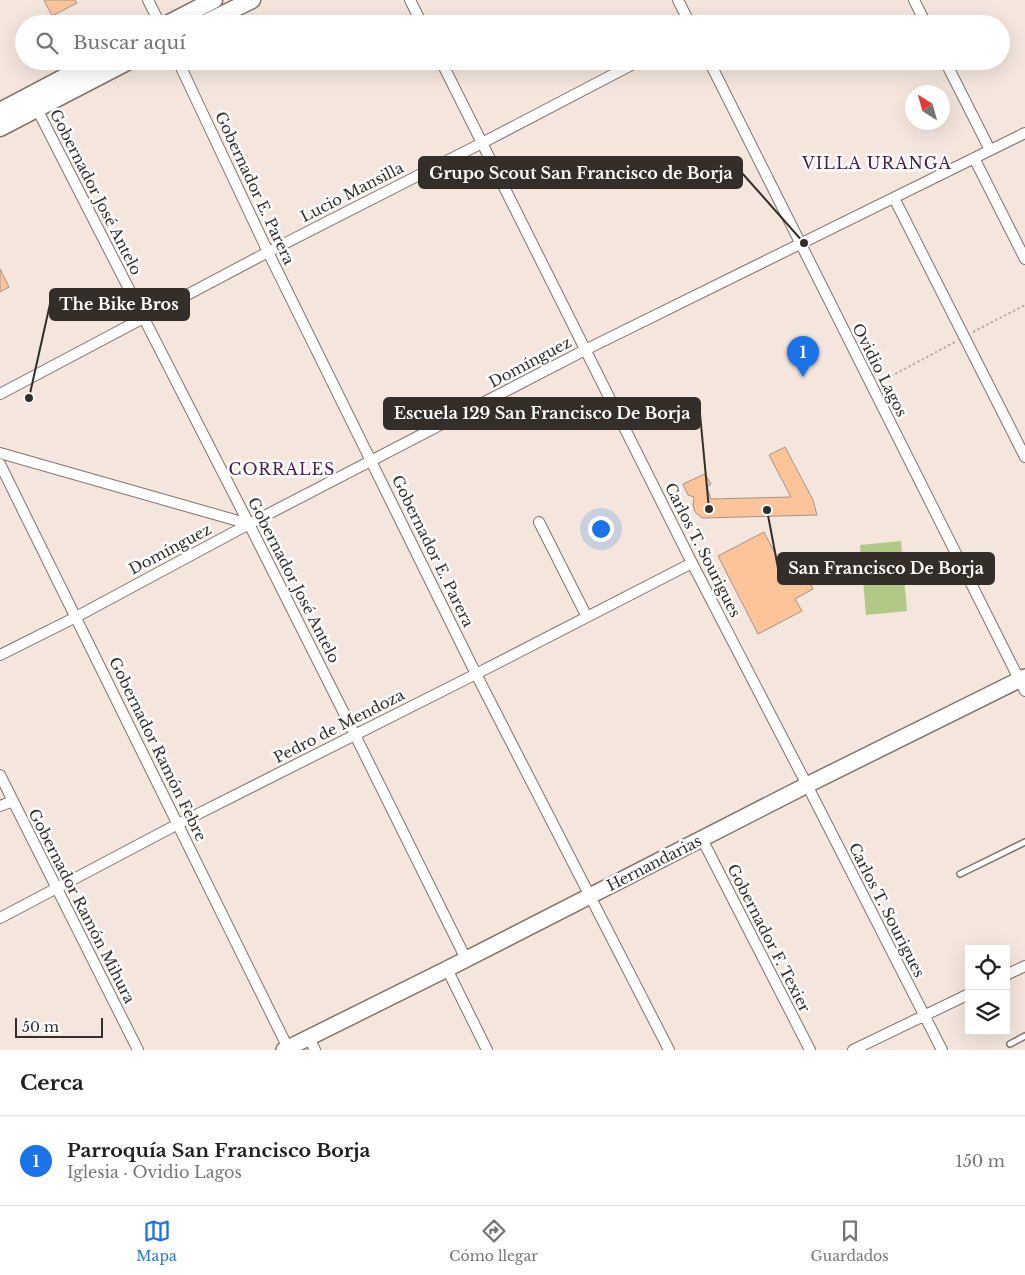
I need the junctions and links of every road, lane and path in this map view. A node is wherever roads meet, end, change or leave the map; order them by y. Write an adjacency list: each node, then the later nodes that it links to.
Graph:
1 (148, 0): 7 (street)
2 (214, 0): 8 (main road)
3 (252, 0): 9 (main road)
4 (410, 0): 10 (street)
5 (678, 0): 11 (street)
6 (914, 0): 12 (street)
7 (156, 15)
8 (185, 15)
9 (221, 15)
10 (418, 15)
11 (686, 15)
12 (922, 15)
13 (78, 70): 21 (main road)
14 (112, 70): 20 (main road)
15 (182, 70): 29 (street, Gobernador E. Parera)
16 (446, 70): 24 (street, Carlos T. Sourigues)
17 (622, 70): 24 (street, Lucio Mansilla)
18 (713, 70): 28 (street, Ovidio Lagos)
19 (950, 70): 25 (street)
20 (37, 109): 22 (main road); 32 (street, Gobernador José Antelo)
21 (0, 111)
22 (0, 128)
23 (1025, 132): 25 (street, Domínguez)
24 (482, 143): 29 (street, Lucio Mansilla); 34 (street, Carlos T. Sourigues)
25 (990, 150): 26 (street, Domínguez)
26 (974, 158): 27 (street, Domínguez); 30 (street)
27 (894, 198): 28 (street, Domínguez); 33 (street)
28 (800, 244): 34 (street, Domínguez); 35 (street, Ovidio Lagos)
29 (268, 252): 32 (street, Lucio Mansilla); 39 (street, Gobernador E. Parera)
30 (1025, 259)
31 (1025, 305): 33 (path)
32 (143, 319): 36 (street, Lucio Mansilla); 42 (street, Gobernador José Antelo)
33 (964, 337): 35 (path); 38 (street)
34 (585, 350): 39 (street, Domínguez); 43 (street, Carlos T. Sourigues)
35 (872, 387): 48 (street, Ovidio Lagos)
36 (0, 394)
37 (0, 453): 42 (street)
38 (1025, 457)
39 (372, 461): 42 (street, Domínguez); 47 (street, Gobernador E. Parera)
40 (0, 464): 44 (street, Gobernador Ramón Febre)
41 (539, 522): 45 (street)
42 (249, 524): 44 (street, Domínguez); 49 (street, Gobernador José Antelo)
43 (692, 563): 45 (street, Pedro de Mendoza); 51 (street, Carlos T. Sourigues)
44 (76, 617): 46 (street, Domínguez); 54 (street, Gobernador Ramón Febre)
45 (587, 617): 47 (street, Pedro de Mendoza)
46 (0, 655)
47 (476, 674): 49 (street, Pedro de Mendoza); 59 (street, Gobernador E. Parera)
48 (1023, 683): 51 (street, Hernandarias)
49 (355, 735): 54 (street, Pedro de Mendoza); 61 (street, Gobernador José Antelo)
50 (0, 775): 52 (street, Gobernador Ramón Mihura)
51 (807, 785): 55 (street, Hernandarias); 66 (street, Carlos T. Sourigues)
52 (13, 801): 53 (street); 58 (street, Gobernador Ramón Mihura)
53 (0, 806)
54 (178, 824): 58 (street, Pedro de Mendoza); 70 (street, Gobernador Ramón Febre)
55 (702, 839): 59 (street, Hernandarias); 74 (street, Gobernador F. Texier)
56 (1025, 842): 57 (lane)
57 (960, 874)
58 (56, 888): 60 (street, Pedro de Mendoza); 71 (street, Gobernador Ramón Mihura)
59 (589, 896): 61 (street, Hernandarias); 73 (street, Gobernador E. Parera)
60 (0, 918)
61 (466, 959): 63 (street, Hernandarias)
62 (1025, 966): 64 (street)
63 (447, 969): 68 (street, Hernandarias); 72 (street)
64 (1010, 973)
65 (965, 996): 66 (street)
66 (924, 1016): 75 (street); 76 (street, Carlos T. Sourigues)
67 (1025, 1036): 69 (lane)
68 (312, 1044): 70 (street, Hernandarias)
69 (1010, 1044)
70 (286, 1049)
71 (138, 1050)
72 (487, 1050)
73 (669, 1050)
74 (810, 1050)
75 (853, 1050)
76 (942, 1050)

